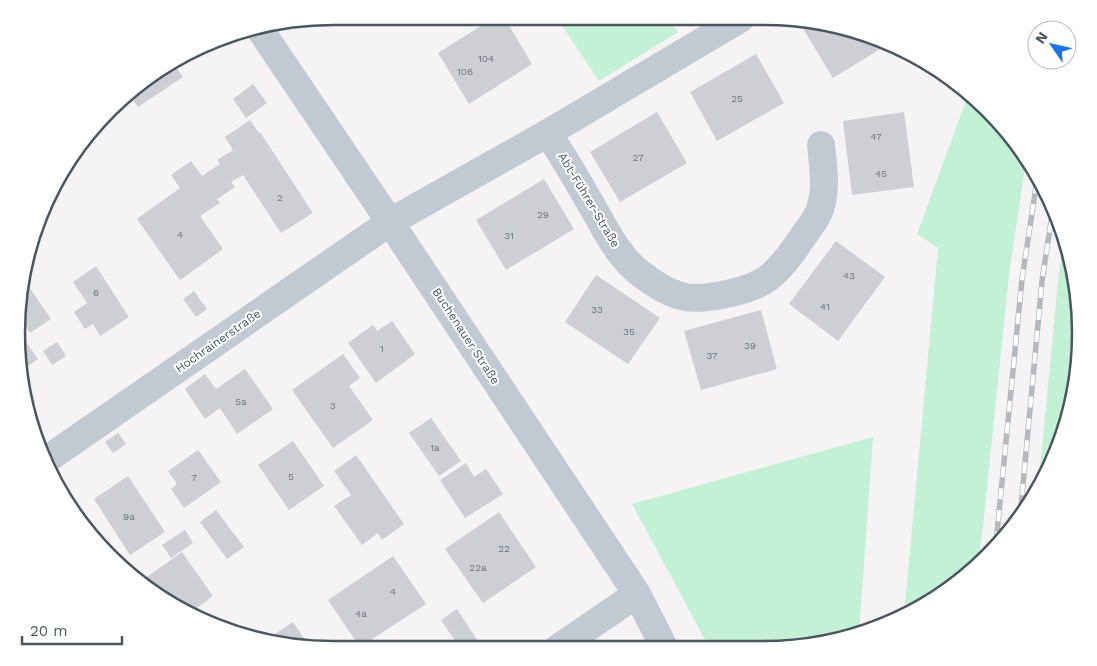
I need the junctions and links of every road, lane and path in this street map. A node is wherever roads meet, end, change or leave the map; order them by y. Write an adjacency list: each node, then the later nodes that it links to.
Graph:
1 (728, 25): 3 (street)
2 (262, 33): 5 (street, Buchenauer Straße)
3 (548, 133): 4 (street, Abt-Führer-Straße); 5 (street)
4 (821, 145)
5 (390, 222): 6 (street, Hochrainerstraße); 7 (street, Buchenauer Straße)
6 (51, 457)
7 (636, 594): 8 (street); 9 (street, Buchenauer Straße)
8 (568, 641)
9 (661, 641)

